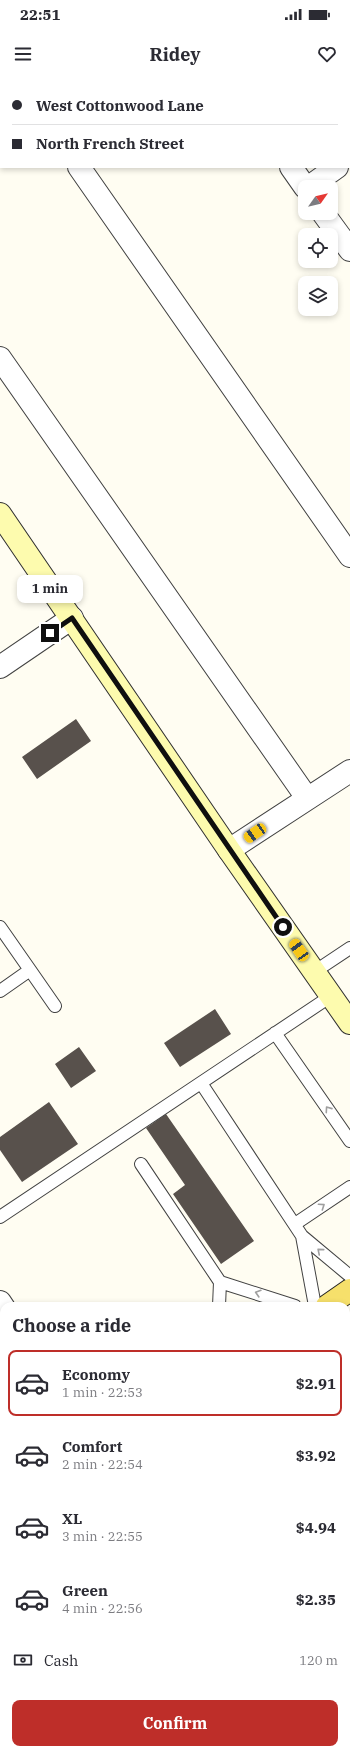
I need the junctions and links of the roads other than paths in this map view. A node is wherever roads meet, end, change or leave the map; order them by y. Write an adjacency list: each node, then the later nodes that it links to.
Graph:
1 (80, 168): 10 (street)
2 (292, 168): 4 (street)
3 (336, 168): 5 (street)
4 (300, 180)
5 (319, 180)
6 (328, 220): 7 (street)
7 (350, 250)
8 (0, 358): 14 (street)
9 (0, 514): 11 (main road)
10 (350, 556)
11 (72, 618): 12 (street); 15 (main road)
12 (0, 667)
13 (350, 771): 14 (street)
14 (307, 798): 15 (street)
15 (229, 850): 19 (main road)
16 (0, 927): 18 (lane)
17 (350, 948): 19 (lane)
18 (30, 970): 20 (lane); 22 (lane)
19 (314, 972): 21 (main road)
20 (0, 991)
21 (331, 996): 23 (main road); 24 (lane)
22 (55, 1006)
23 (350, 1024)
24 (275, 1033): 25 (lane); 26 (lane, one-way to 24)
25 (201, 1083): 29 (lane); 30 (lane)
26 (350, 1141)
27 (141, 1164): 33 (lane)
28 (350, 1187): 30 (lane, one-way to 28)
29 (0, 1217)
30 (295, 1224): 31 (lane)
31 (302, 1236): 32 (lane, one-way to 31); 37 (lane)
32 (350, 1276)
33 (220, 1282): 35 (lane); 36 (lane, one-way to 33)
34 (350, 1290): 38 (main road)
35 (219, 1302)
36 (282, 1302)
37 (314, 1302)
38 (333, 1302)

